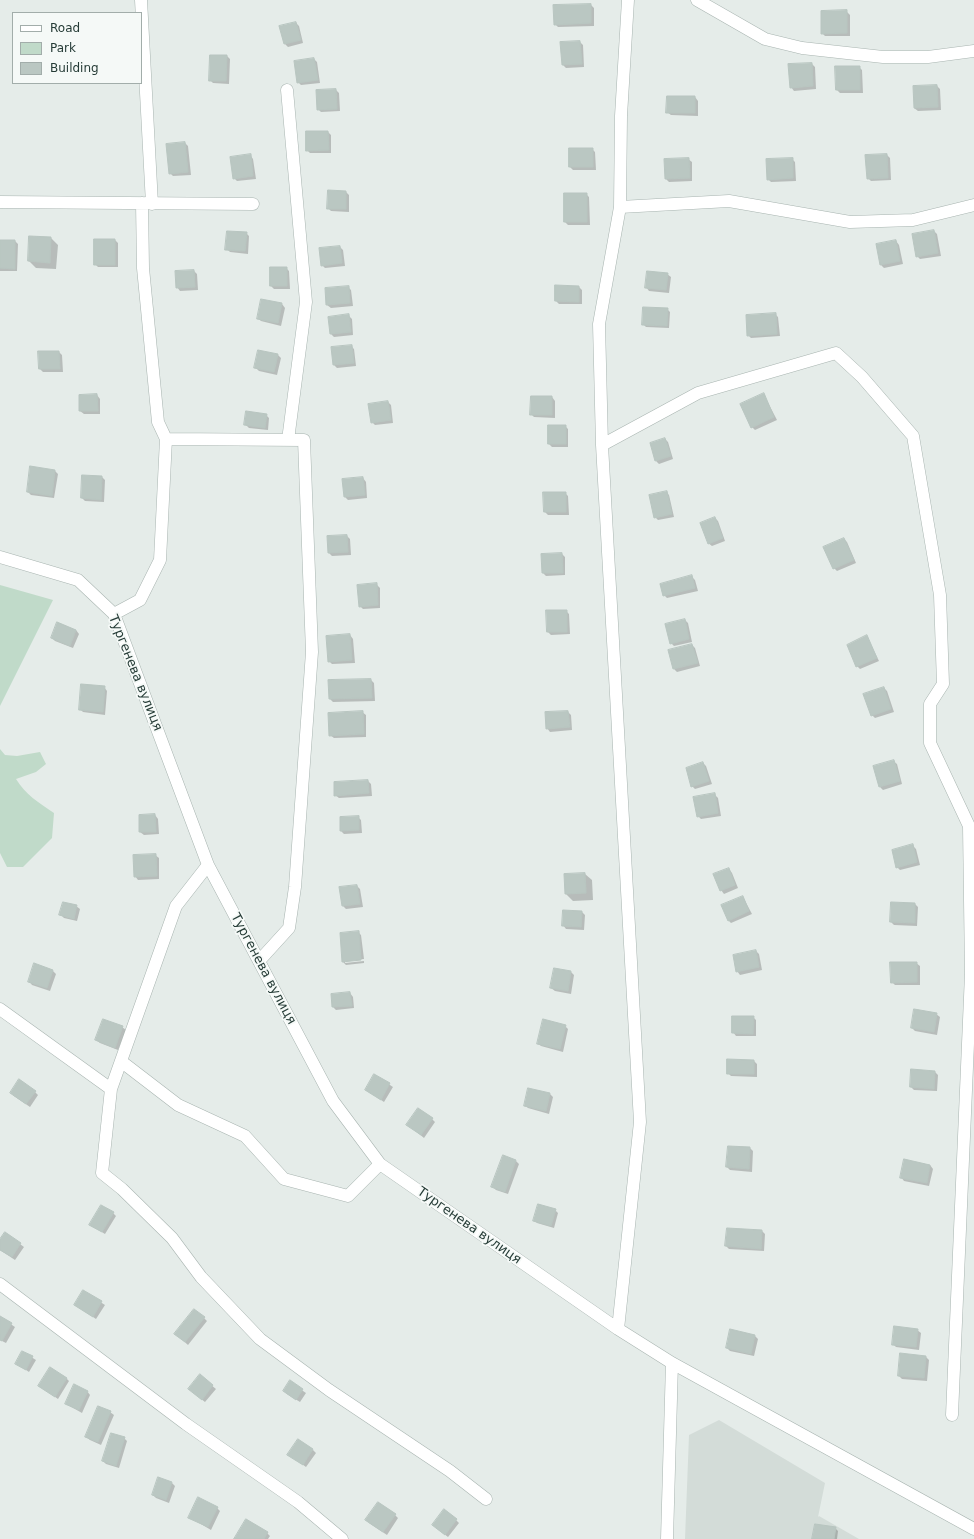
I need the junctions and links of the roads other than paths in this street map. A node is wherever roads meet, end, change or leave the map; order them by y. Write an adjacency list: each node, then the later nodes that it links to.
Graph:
1 (141, 0): 4 (street)
2 (628, 0): 12 (street)
3 (697, 0): 6 (street)
4 (141, 12)
5 (142, 34): 9 (street)
6 (974, 51)
7 (287, 90): 14 (street)
8 (0, 202): 9 (street)
9 (147, 204): 10 (street); 13 (street)
10 (253, 204)
11 (974, 205): 12 (street)
12 (620, 207): 15 (street)
13 (166, 439): 14 (street); 17 (street)
14 (288, 440): 19 (street)
15 (602, 445): 25 (street); 27 (street)
16 (0, 557): 17 (street, Тургенева вулиця)
17 (114, 614): 18 (street, Тургенева вулиця)
18 (208, 865): 19 (street, Тургенева вулиця); 21 (street)
19 (259, 961): 23 (street, Тургенева вулиця)
20 (0, 1009): 22 (street)
21 (122, 1062): 22 (street); 23 (street)
22 (111, 1089): 28 (street)
23 (380, 1164): 25 (street, Тургенева вулиця)
24 (0, 1284): 30 (street)
25 (618, 1329): 26 (street, Тургенева вулиця)
26 (672, 1363): 29 (street, Тургенева вулиця); 31 (street)
27 (952, 1415)
28 (486, 1499)
29 (974, 1529)
30 (342, 1539)
31 (667, 1539)

